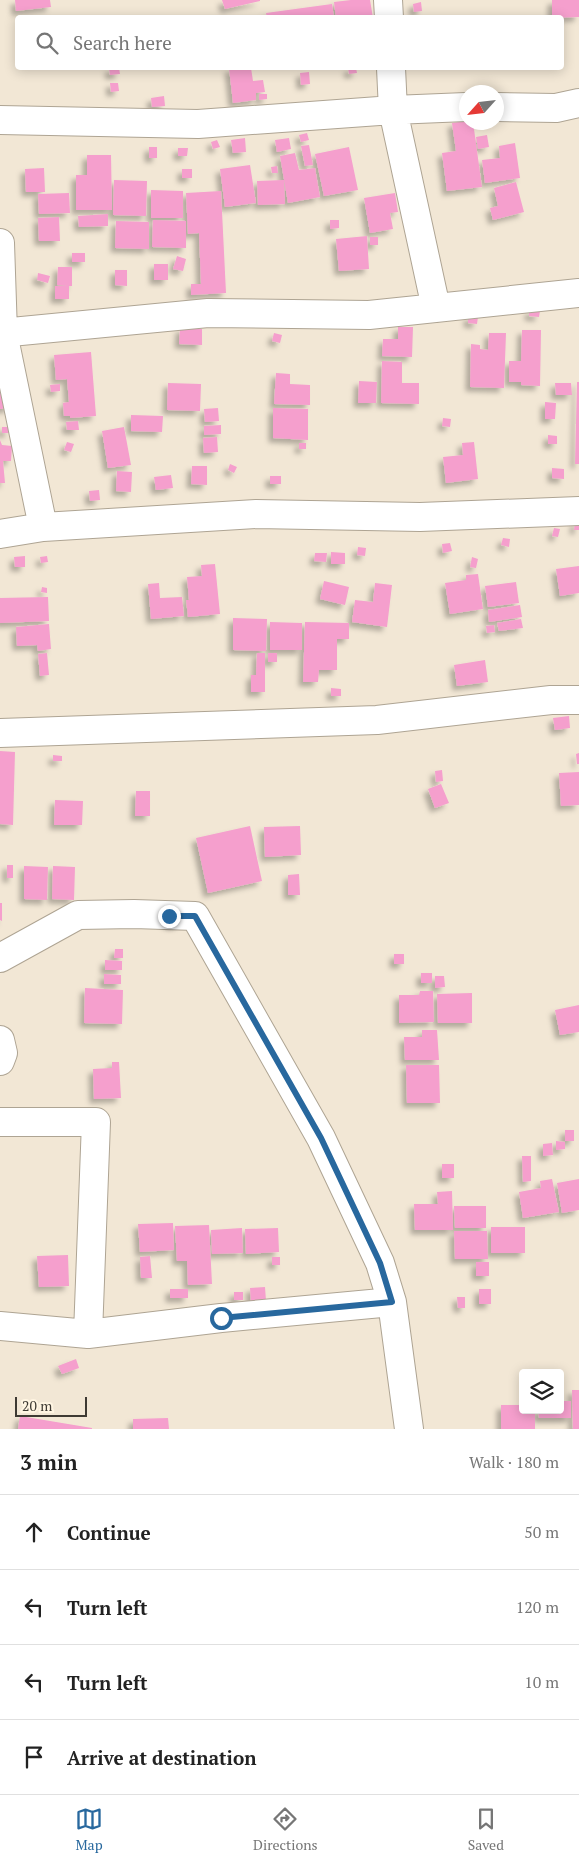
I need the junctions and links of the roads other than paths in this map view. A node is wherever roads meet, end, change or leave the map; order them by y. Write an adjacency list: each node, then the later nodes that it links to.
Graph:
1 (388, 0): 2 (street)
2 (389, 15)
3 (391, 70): 7 (street)
4 (579, 103): 6 (street)
5 (459, 107): 7 (street)
6 (504, 107)
7 (394, 110): 8 (street); 11 (street)
8 (0, 120)
9 (0, 243): 12 (street)
10 (579, 293): 11 (street)
11 (436, 308): 12 (street)
12 (2, 333): 14 (street)
13 (579, 511): 14 (street)
14 (43, 527): 15 (street)
15 (0, 534)
16 (579, 700): 17 (street)
17 (0, 732)
18 (0, 958): 22 (street)
19 (0, 1040): 20 (street)
20 (0, 1061)
21 (0, 1122): 24 (street)
22 (392, 1302): 24 (street); 25 (street)
23 (0, 1326): 24 (street)
24 (88, 1334)
25 (410, 1429)

